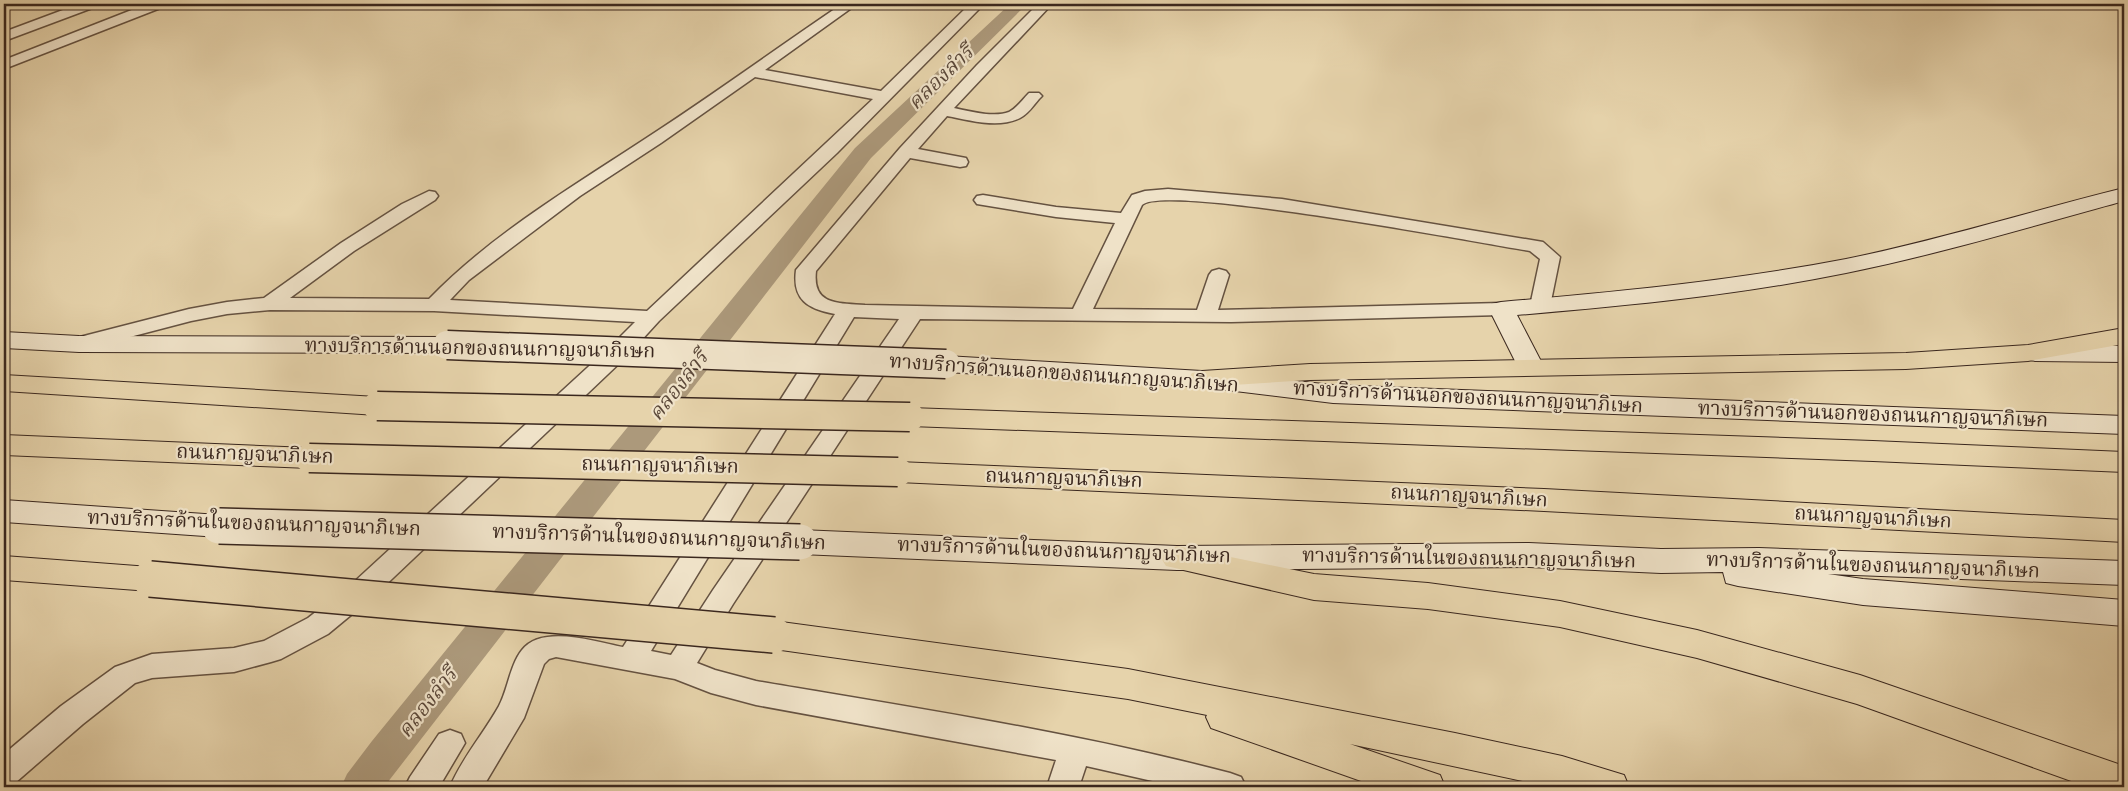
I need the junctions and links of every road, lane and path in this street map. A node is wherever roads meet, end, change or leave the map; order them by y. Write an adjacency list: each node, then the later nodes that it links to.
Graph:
1 (71, 4): 7 (street)
2 (90, 4): 8 (street)
3 (158, 4): 9 (street)
4 (850, 4): 10 (street)
5 (977, 4): 11 (street)
6 (1045, 4): 13 (street)
7 (4, 30)
8 (4, 37)
9 (4, 65)
10 (752, 72): 11 (street); 22 (street)
11 (885, 96): 26 (street)
12 (1034, 96): 13 (street)
13 (943, 111): 14 (street)
14 (906, 152): 15 (street); 24 (street)
15 (960, 162)
16 (2124, 194): 23 (main road)
17 (429, 196): 21 (street)
18 (983, 200): 19 (street)
19 (1126, 219): 23 (street); 28 (street)
20 (1218, 274): 29 (street)
21 (270, 304): 22 (street); 32 (street)
22 (434, 305): 26 (street)
23 (1540, 306): 25 (main road)
24 (848, 310): 27 (street); 48 (street)
25 (1501, 310): 29 (street); 35 (main road)
26 (658, 312): 53 (street)
27 (914, 312): 28 (street); 49 (street)
28 (1081, 314): 29 (street)
29 (1206, 315)
30 (2124, 336): 33 (main road)
31 (4, 340): 32 (main road, ทางบริการด้านนอกของถนนกาญจนาภิเษก)
32 (79, 344): 36 (main road, ทางบริการด้านนอกของถนนกาญจนาภิเษก, bridge)
33 (2028, 352): 34 (main road); 35 (main road)
34 (2124, 354)
35 (1532, 368): 36 (main road)
36 (1202, 379): 38 (main road, ทางบริการด้านนอกของถนนกาญจนาภิเษก)
37 (4, 383): 40 (main road, bridge)
38 (2124, 424)
39 (4, 445): 42 (main road, ถนนกาญจนาภิเษก, bridge)
40 (2124, 462)
41 (4, 511): 43 (main road, ทางบริการด้านในของถนนกาญจนาภิเษก, bridge)
42 (2124, 531)
43 (1177, 558): 44 (main road, ทางบริการด้านในของถนนกาญจนาภิเษก); 54 (main road)
44 (1661, 561): 46 (main road, ทางบริการด้านในของถนนกาญจนาภิเษก); 47 (main road)
45 (4, 568): 50 (main road, bridge)
46 (2124, 573)
47 (2124, 613)
48 (631, 659): 49 (street); 56 (street)
49 (678, 668): 52 (street)
50 (1128, 684): 59 (main road); 60 (main road)
51 (450, 743): 55 (street)
52 (1075, 750): 57 (street); 58 (street)
53 (8, 765)
54 (2124, 783)
55 (420, 787)
56 (466, 787)
57 (1063, 787)
58 (1230, 787)
59 (1426, 787)
60 (1610, 787)

